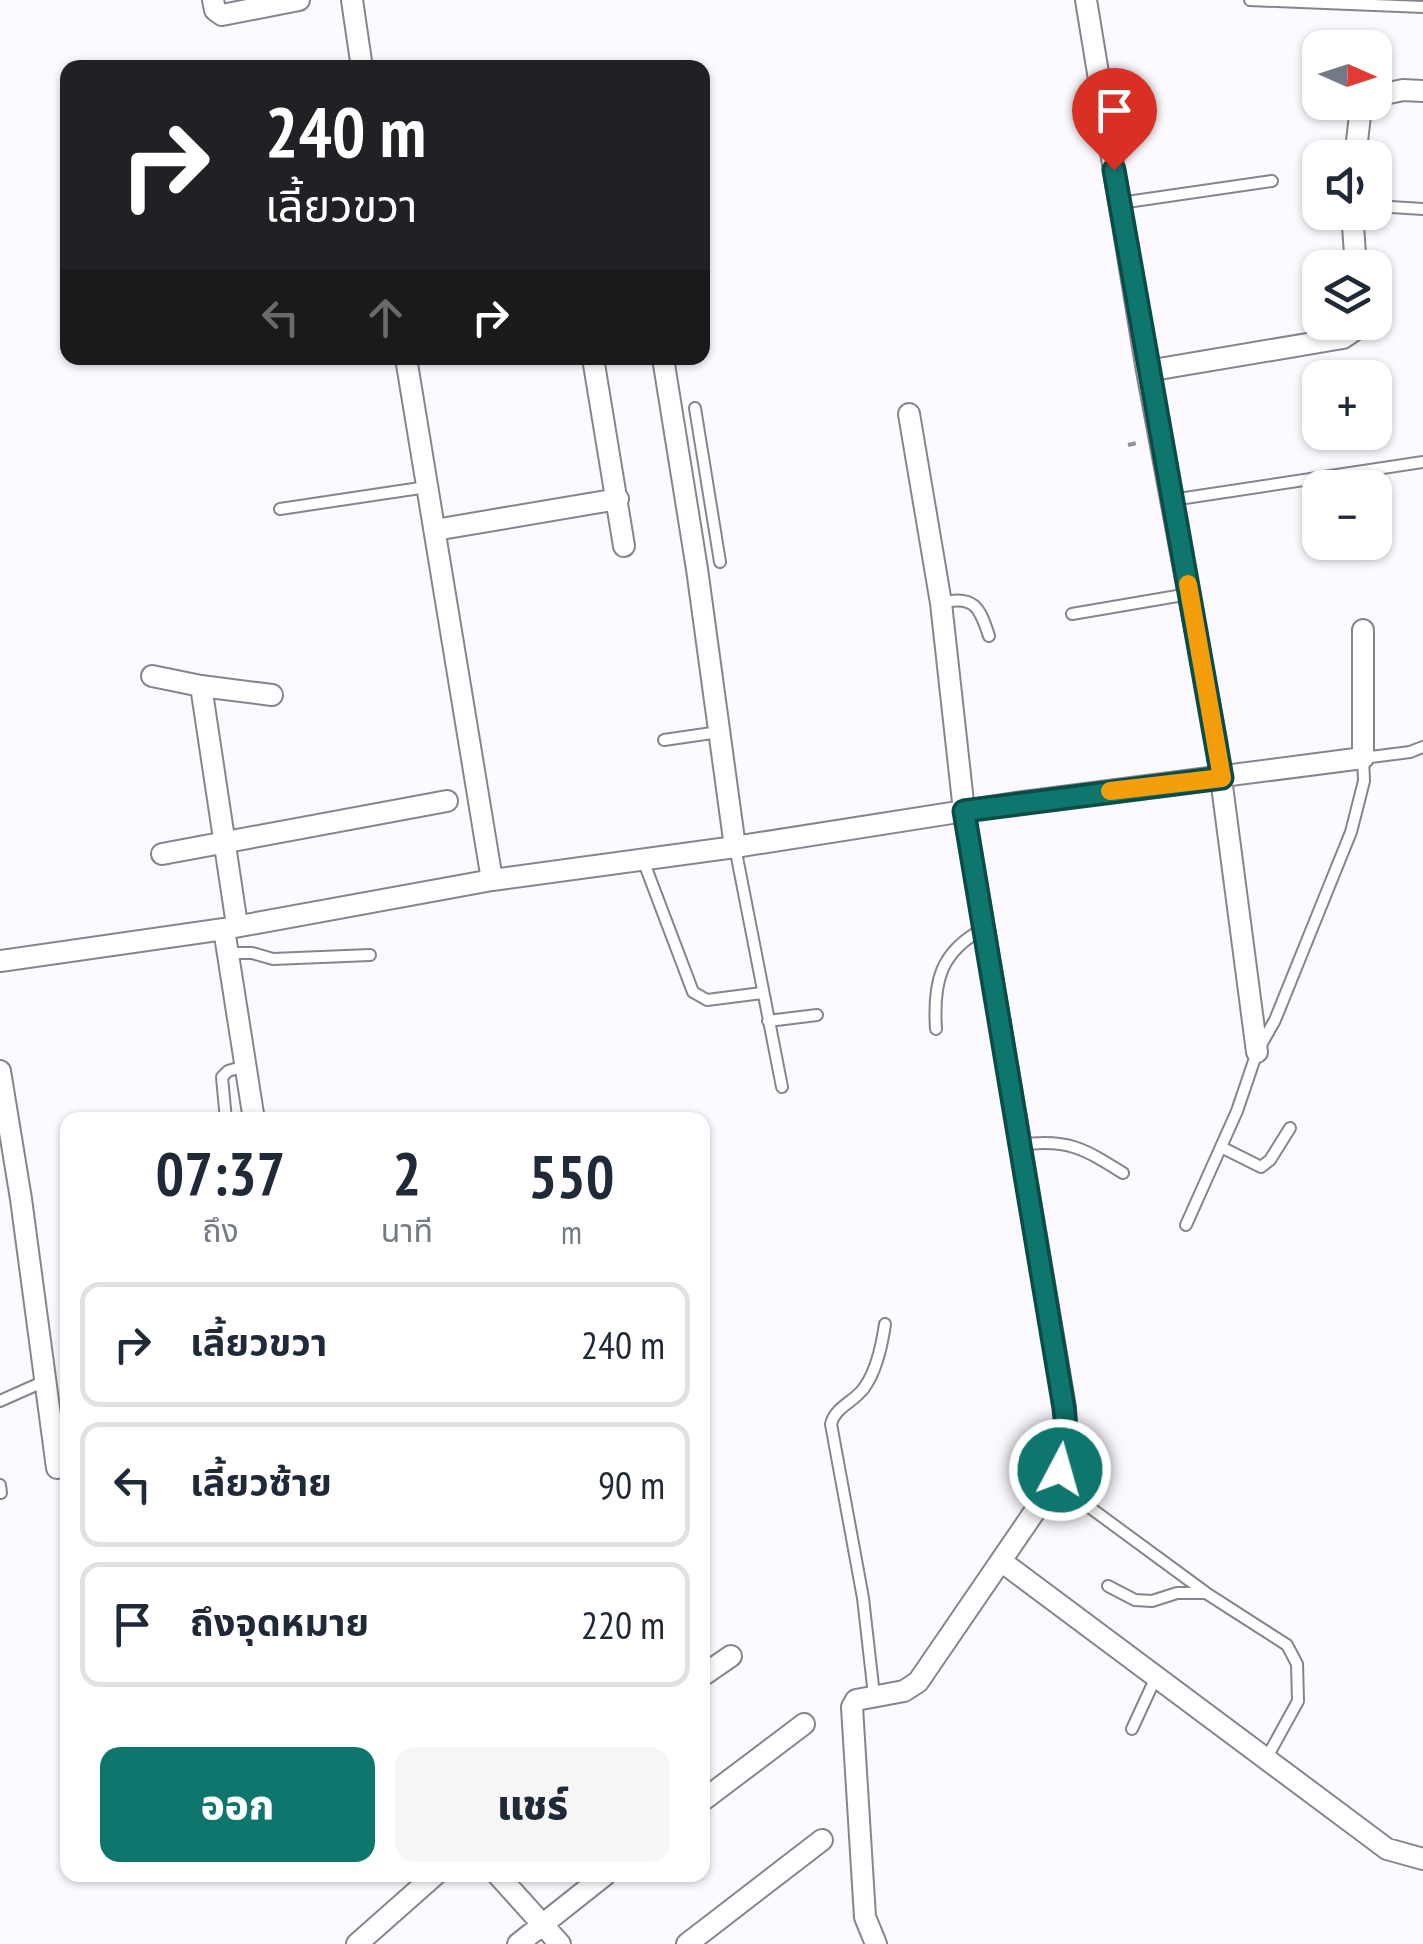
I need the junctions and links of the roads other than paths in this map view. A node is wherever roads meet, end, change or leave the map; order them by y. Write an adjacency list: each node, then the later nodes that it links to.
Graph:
1 (214, 0): 2 (street)
2 (300, 0)
3 (352, 0): 7 (street)
4 (1086, 0): 11 (street)
5 (1250, 0): 6 (lane)
6 (1423, 7)
7 (361, 60)
8 (1423, 91): 9 (street)
9 (1392, 92)
10 (1272, 181): 11 (lane)
11 (1120, 204): 18 (street)
12 (1392, 207): 13 (lane)
13 (1423, 209)
14 (1331, 340): 18 (street)
15 (407, 365): 22 (street)
16 (594, 365): 23 (street)
17 (664, 365): 27 (street)
18 (1147, 372): 24 (street)
19 (696, 408): 26 (lane)
20 (909, 414): 32 (street)
21 (1423, 462): 24 (lane)
22 (428, 486): 25 (lane); 28 (street)
23 (618, 500): 28 (street); 29 (street)
24 (1172, 500): 31 (street)
25 (280, 509)
26 (712, 510): 27 (lane); 30 (lane)
27 (689, 515): 39 (street)
28 (435, 530): 50 (street)
29 (624, 546)
30 (720, 562)
31 (1190, 594): 33 (lane); 43 (street)
32 (942, 603): 35 (lane); 45 (street)
33 (1072, 614)
34 (1363, 630): 42 (street)
35 (989, 636)
36 (152, 676): 37 (street)
37 (201, 686): 38 (street); 46 (street)
38 (272, 695)
39 (720, 732): 40 (lane); 47 (street)
40 (664, 740)
41 (1423, 747): 42 (lane)
42 (1363, 758): 43 (street); 60 (lane)
43 (1222, 778): 45 (street); 60 (street)
44 (447, 801): 46 (street)
45 (964, 811): 47 (street); 52 (street)
46 (224, 841): 48 (street); 51 (street)
47 (735, 848): 49 (street); 56 (lane)
48 (162, 854)
49 (643, 860): 50 (street); 56 (lane)
50 (492, 880): 51 (street)
51 (231, 927): 53 (street); 55 (street)
52 (984, 928): 59 (lane); 67 (street)
53 (228, 953): 54 (lane); 61 (street)
54 (370, 955)
55 (0, 961)
56 (762, 993): 58 (lane)
57 (817, 1015): 58 (lane)
58 (768, 1021): 63 (lane)
59 (936, 1029)
60 (1257, 1052): 68 (lane)
61 (245, 1066): 64 (lane); 65 (street)
62 (0, 1072): 72 (street)
63 (782, 1086)
64 (225, 1112)
65 (253, 1112)
66 (1290, 1128): 68 (lane)
67 (1020, 1145): 69 (lane); 78 (street)
68 (1221, 1147): 70 (lane)
69 (1123, 1173)
70 (1186, 1226)
71 (885, 1324): 84 (lane)
72 (45, 1381): 73 (lane); 74 (street)
73 (0, 1401)
74 (58, 1468)
75 (0, 1484): 76 (lane)
76 (1, 1493)
77 (1081, 1500): 80 (lane)
78 (1001, 1561): 83 (street); 84 (street)
79 (1108, 1586): 80 (lane)
80 (1206, 1593): 87 (lane)
81 (731, 1656): 82 (street)
82 (710, 1670)
83 (1156, 1677): 86 (lane); 87 (street)
84 (874, 1695): 99 (street)
85 (804, 1724): 88 (street)
86 (1132, 1729)
87 (1266, 1760): 90 (street)
88 (710, 1795)
89 (822, 1840): 98 (street)
90 (1423, 1859)
91 (427, 1882): 95 (street)
92 (504, 1882): 94 (street)
93 (596, 1882): 94 (street)
94 (541, 1924): 96 (street); 97 (street)
95 (357, 1944)
96 (518, 1944)
97 (560, 1944)
98 (687, 1944)
99 (876, 1944)

